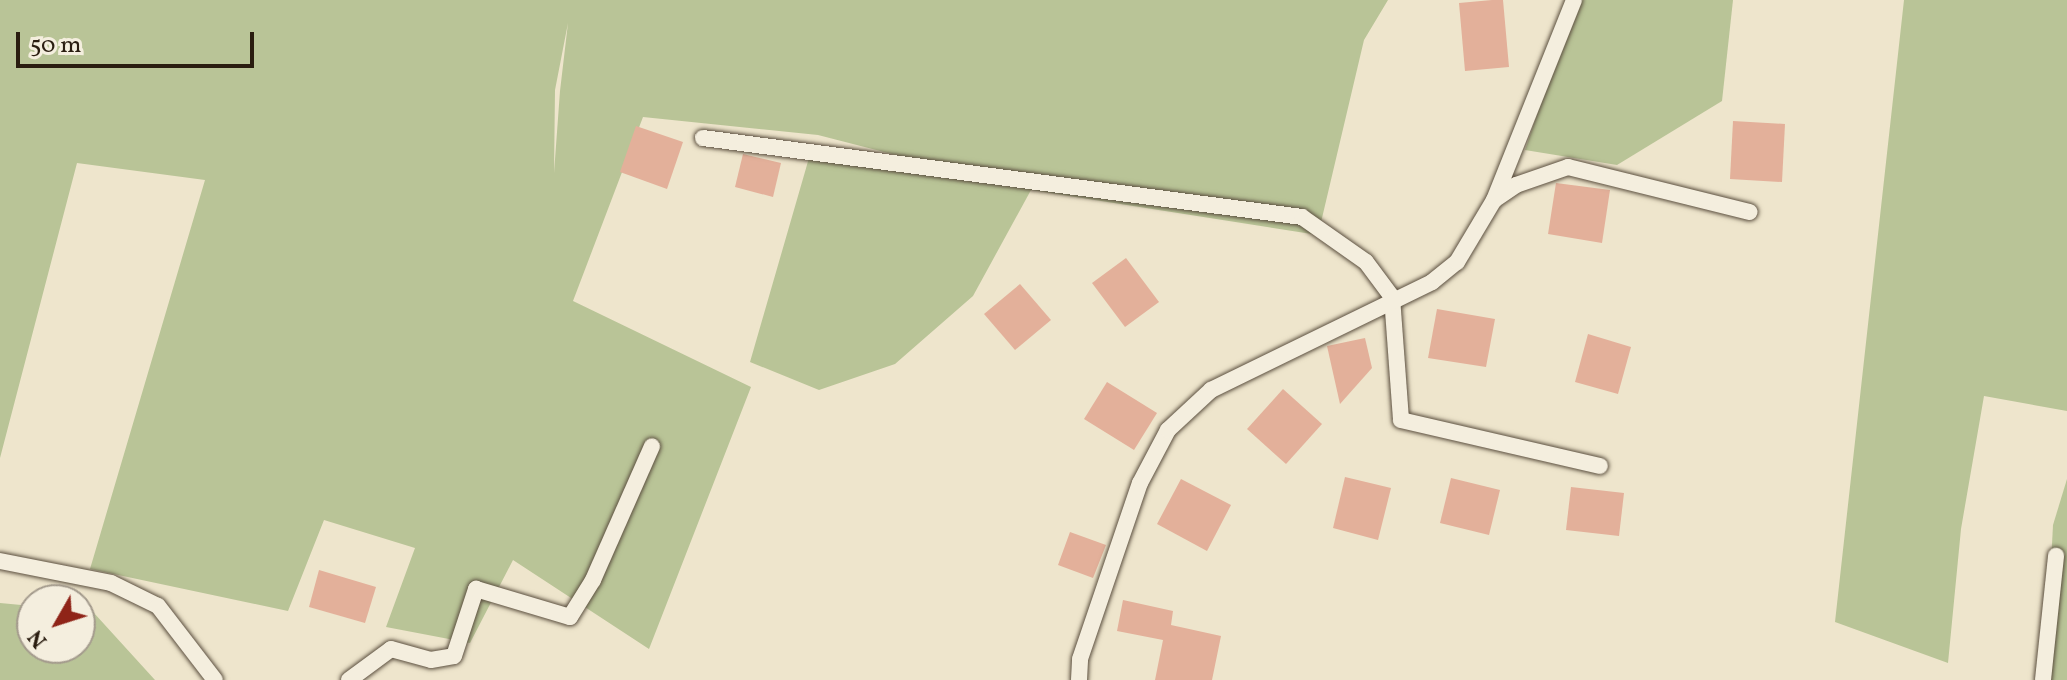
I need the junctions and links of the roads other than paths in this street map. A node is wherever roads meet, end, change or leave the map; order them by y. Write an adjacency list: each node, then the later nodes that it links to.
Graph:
1 (1574, 0): 3 (lane)
2 (703, 138): 5 (lane)
3 (1494, 200): 4 (lane); 5 (lane)
4 (1750, 212)
5 (1392, 297): 7 (lane); 12 (lane)
6 (652, 446): 11 (lane)
7 (1600, 466)
8 (2056, 556): 13 (lane)
9 (0, 561): 10 (lane)
10 (215, 680)
11 (349, 680)
12 (1079, 680)
13 (2043, 680)

